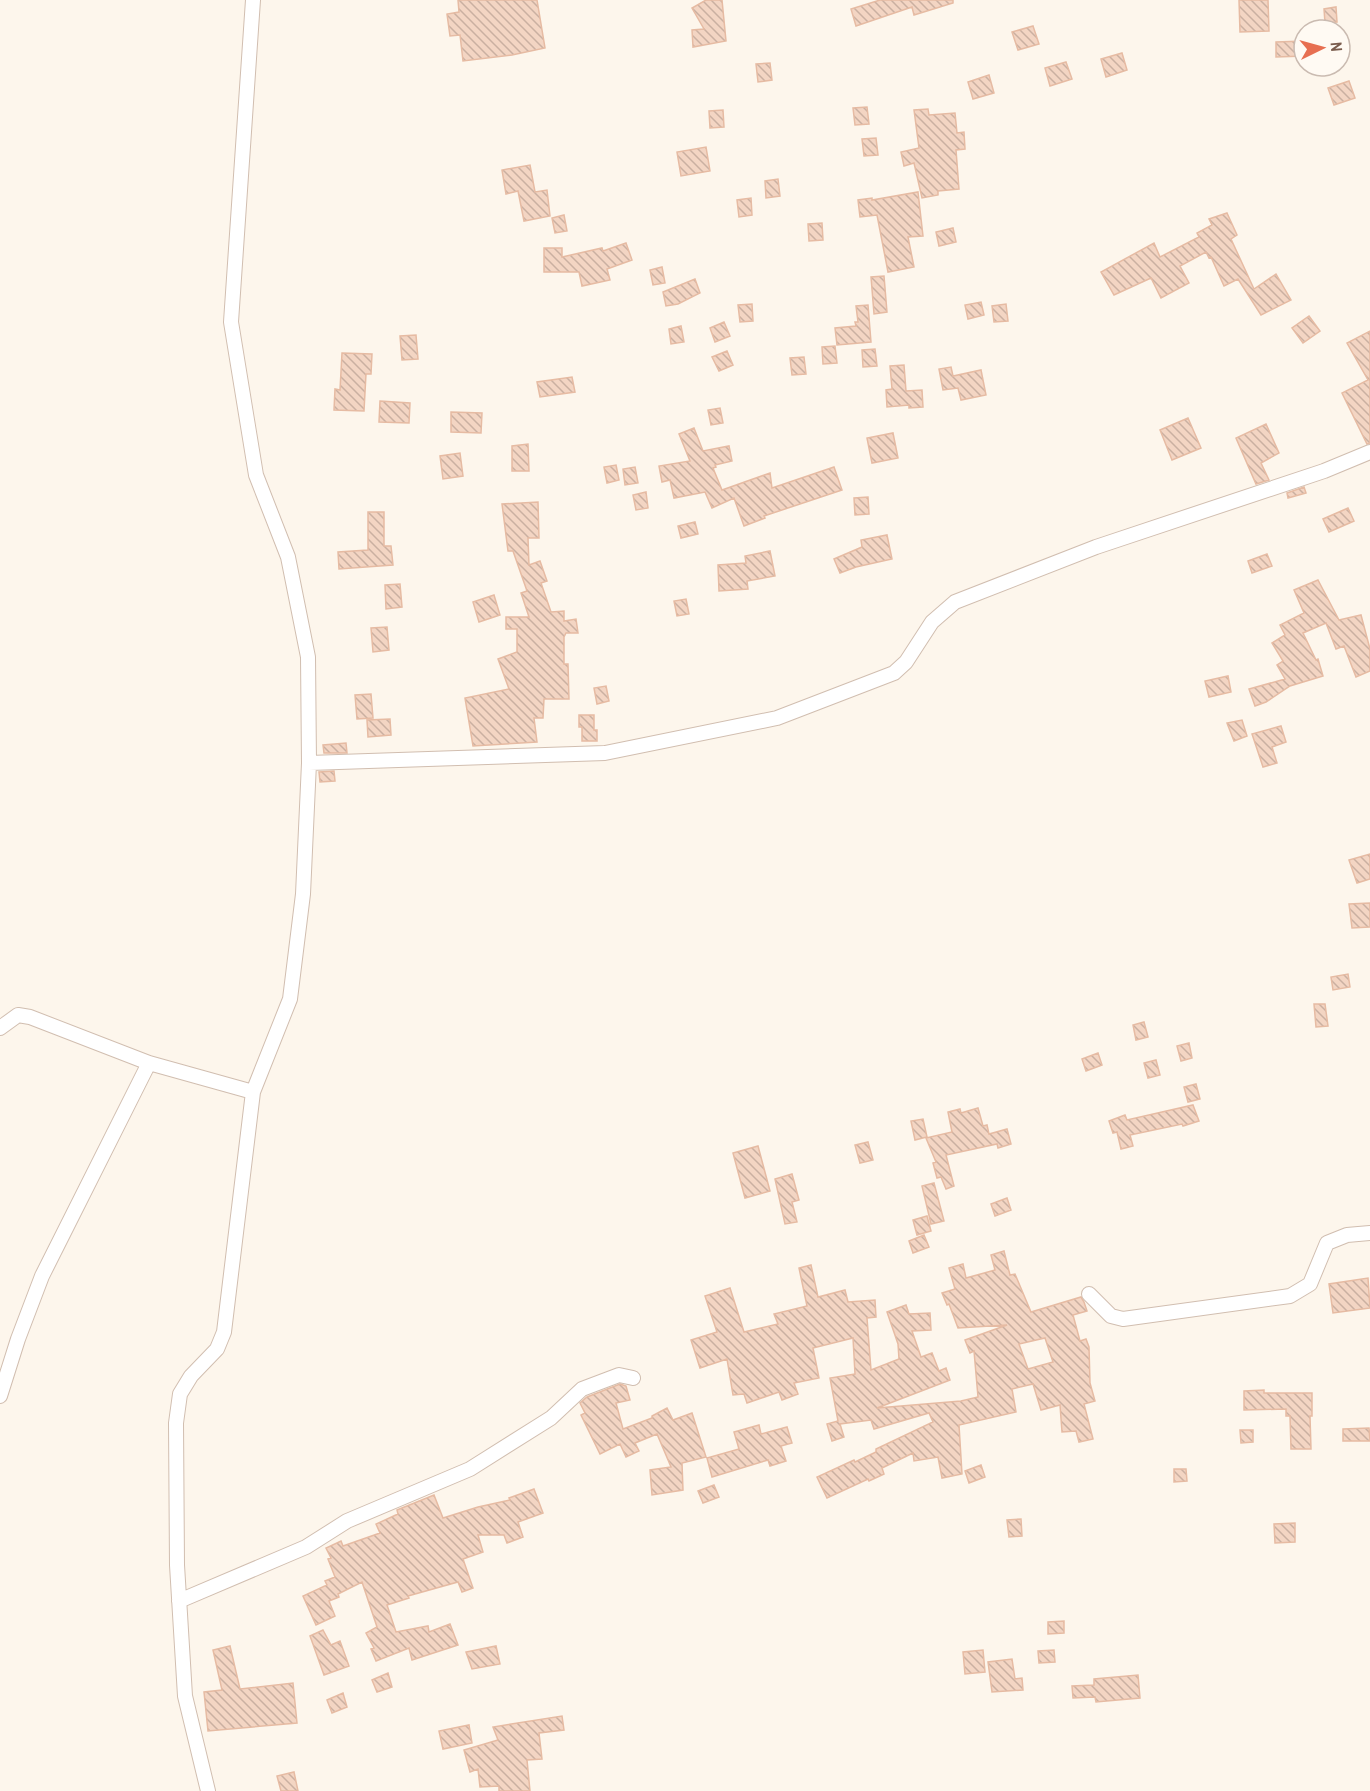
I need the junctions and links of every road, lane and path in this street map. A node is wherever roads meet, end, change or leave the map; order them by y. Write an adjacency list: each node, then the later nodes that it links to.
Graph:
1 (253, 0): 3 (street)
2 (1370, 452): 3 (street)
3 (309, 763): 6 (street)
4 (0, 1028): 5 (street)
5 (149, 1063): 6 (street); 10 (street)
6 (253, 1092): 11 (street)
7 (1370, 1233): 8 (street)
8 (1089, 1294)
9 (633, 1378): 11 (street)
10 (0, 1396)
11 (179, 1601): 12 (street)
12 (208, 1791)

